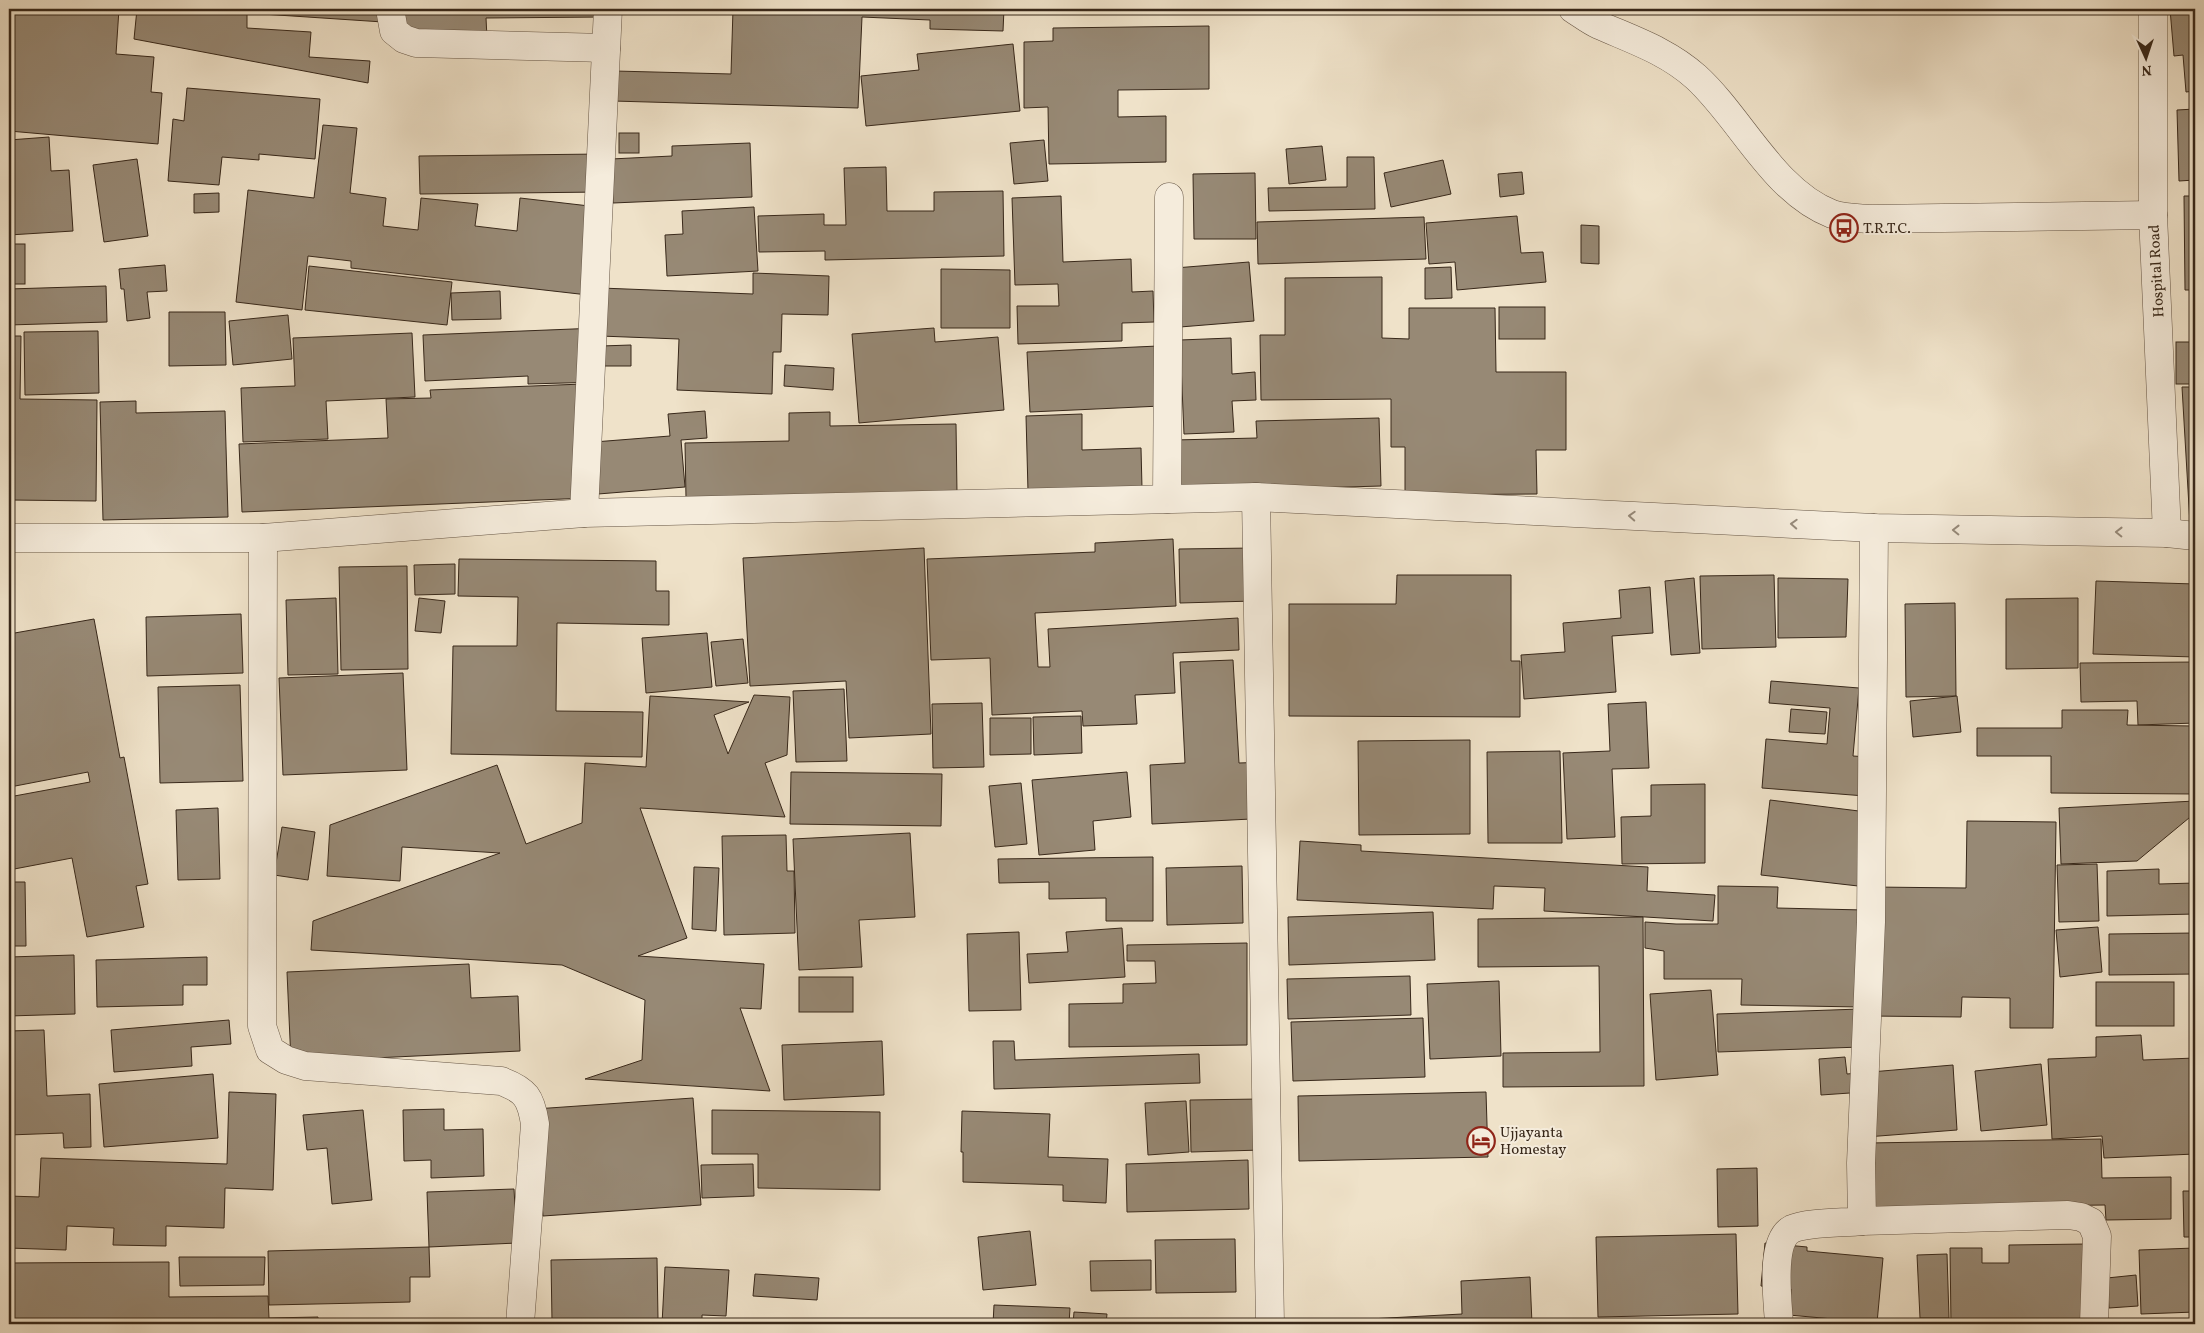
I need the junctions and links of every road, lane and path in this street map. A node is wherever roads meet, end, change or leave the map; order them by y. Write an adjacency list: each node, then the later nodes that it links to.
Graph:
1 (390, 9): 5 (street)
2 (608, 9): 5 (street)
3 (1573, 9): 7 (street)
4 (2153, 9): 7 (street, Hospital Road)
5 (606, 48): 10 (street)
6 (1168, 196): 9 (street)
7 (2153, 215): 12 (street, Hospital Road)
8 (1256, 497): 9 (street); 11 (street, one-way to 8); 18 (street)
9 (1167, 499): 10 (street)
10 (584, 513): 15 (street)
11 (1874, 528): 12 (street, one-way to 11); 16 (street)
12 (2168, 533): 13 (street)
13 (2195, 536)
14 (9, 538): 15 (street)
15 (263, 538): 17 (street)
16 (1862, 1221): 19 (street); 20 (street)
17 (520, 1324)
18 (1270, 1324)
19 (1779, 1324)
20 (2094, 1324)

